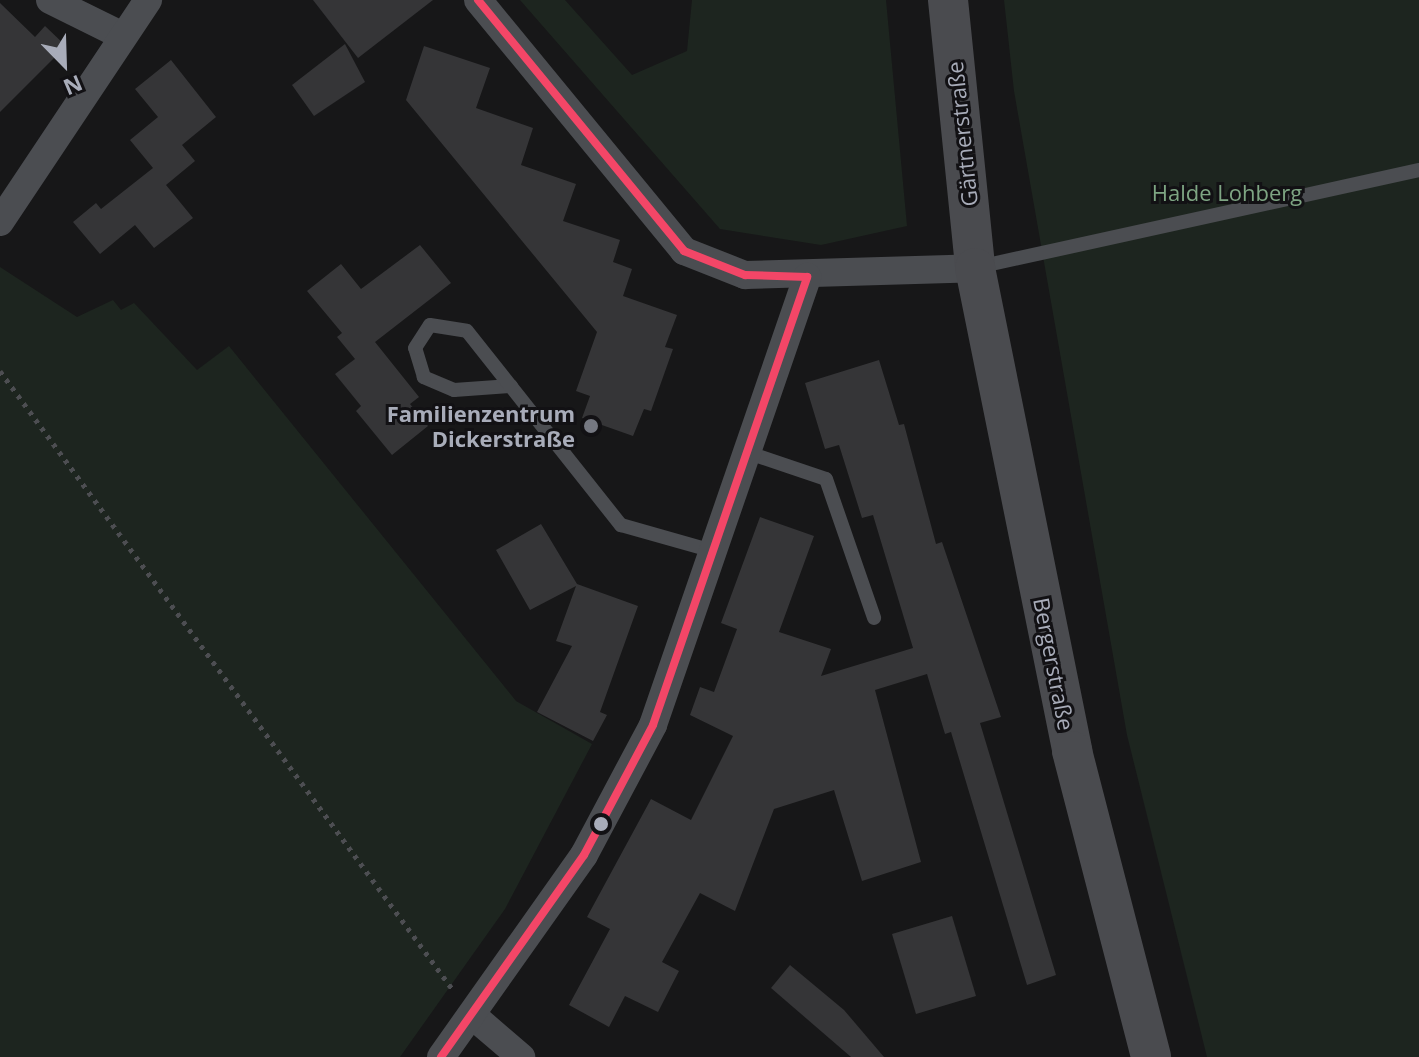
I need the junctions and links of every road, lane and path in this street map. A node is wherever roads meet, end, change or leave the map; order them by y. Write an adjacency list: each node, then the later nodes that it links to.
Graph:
1 (50, 0): 5 (street)
2 (148, 0): 5 (street)
3 (478, 0): 9 (street)
4 (948, 0): 8 (main road, Gärtnerstraße)
5 (123, 36): 7 (street)
6 (1419, 170): 8 (lane)
7 (0, 222)
8 (975, 268): 9 (street); 18 (main road, Bergerstraße)
9 (807, 277): 12 (street)
10 (0, 371): 15 (path)
11 (511, 386): 11 (lane); 13 (lane)
12 (746, 452): 13 (street); 14 (lane)
13 (713, 551): 15 (street)
14 (874, 618)
15 (472, 1015): 16 (street); 17 (street)
16 (441, 1057)
17 (521, 1057)
18 (1151, 1057)

